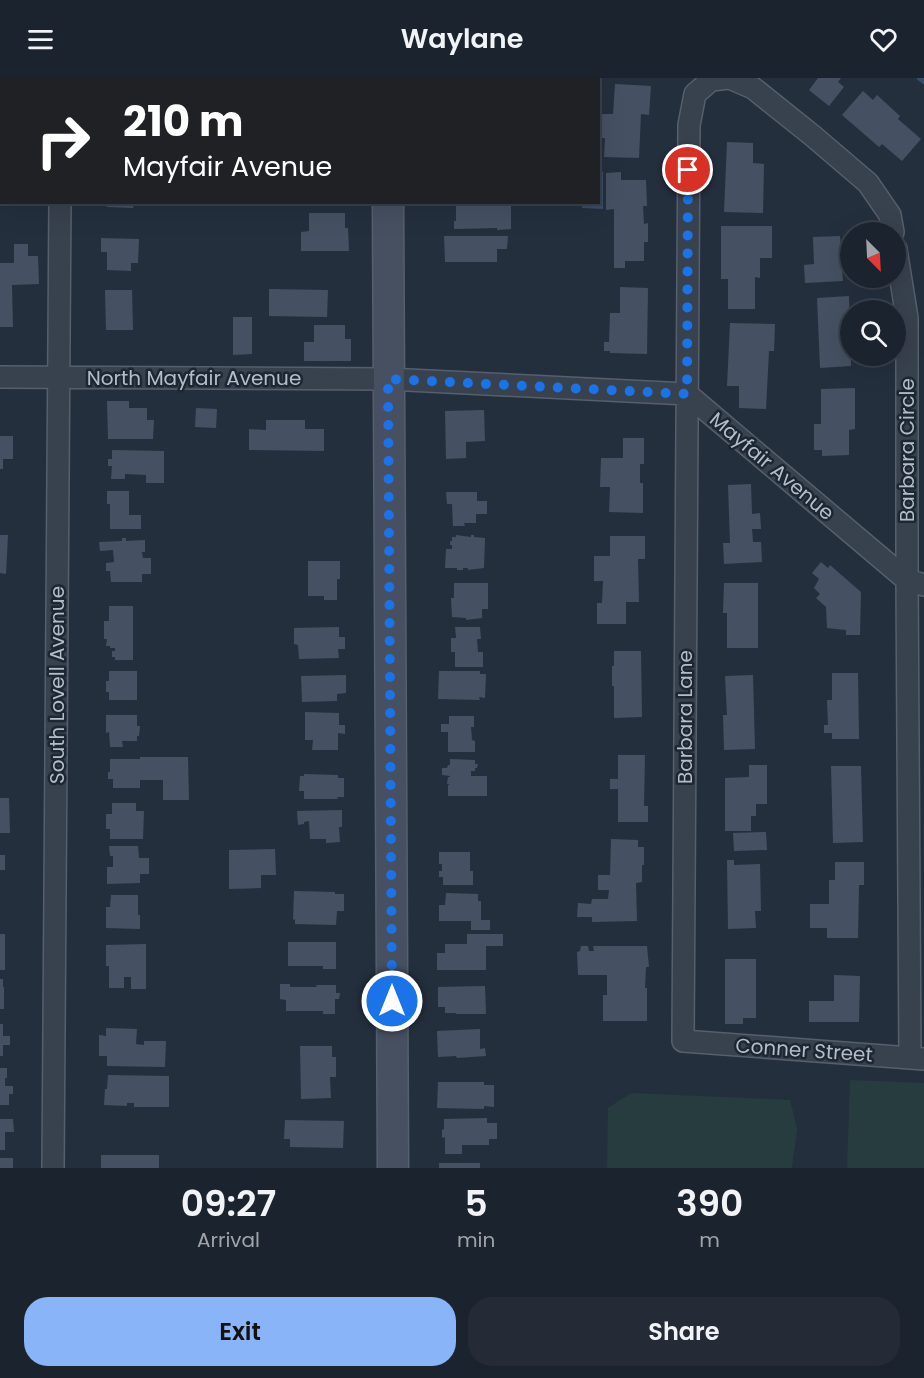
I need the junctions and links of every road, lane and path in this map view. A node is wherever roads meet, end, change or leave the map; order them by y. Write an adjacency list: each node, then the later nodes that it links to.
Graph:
1 (730, 78): 4 (street); 9 (street)
2 (60, 204): 7 (street, South Lovell Avenue)
3 (388, 204): 8 (main road)
4 (891, 222)
5 (902, 288): 10 (street, Barbara Circle)
6 (0, 377): 7 (street, North Mayfair Avenue)
7 (59, 378): 8 (street, North Mayfair Avenue); 13 (street, South Lovell Avenue)
8 (388, 379): 9 (street); 14 (main road)
9 (687, 394): 10 (street, Mayfair Avenue); 11 (street, Barbara Lane)
10 (915, 582): 12 (street, Barbara Circle)
11 (683, 1041): 12 (street, Conner Street)
12 (917, 1059)
13 (53, 1168)
14 (393, 1168)

